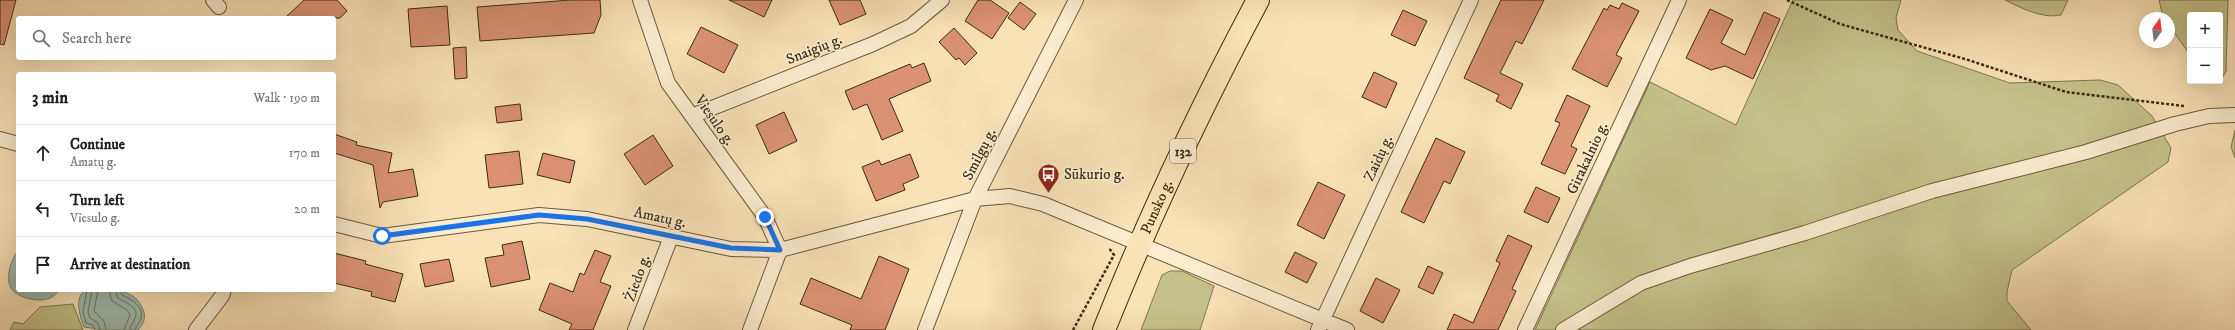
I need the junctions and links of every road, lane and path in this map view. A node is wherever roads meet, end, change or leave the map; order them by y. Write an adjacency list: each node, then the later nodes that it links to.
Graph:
1 (640, 0): 9 (street, Viesulo g.)
2 (942, 0): 9 (street, Snaigių g.)
3 (1076, 0): 13 (street, Smilgų g.)
4 (1258, 0): 16 (main road, Punsko g. / 132)
5 (1471, 0): 19 (street, Zaidų g.)
6 (1679, 0): 26 (street, Girakalnio g.)
7 (1787, 0): 10 (path)
8 (2235, 115): 10 (street)
9 (692, 116): 17 (street, Viesulo g.)
10 (2209, 116): 27 (street)
11 (0, 139): 12 (street)
12 (16, 143)
13 (975, 199): 16 (street, Amatų g.); 17 (street, Amatų g.); 23 (street, Smilgų g.)
14 (336, 224): 15 (street, Amatų g.)
15 (671, 237): 17 (street, Amatų g.); 21 (street, Žiedo g.)
16 (1140, 245): 19 (street, Amatų g.); 24 (main road, Punsko g. / 132)
17 (780, 250): 22 (street)
18 (223, 292): 20 (street)
19 (1320, 324): 25 (street, Amatų g.)
20 (196, 330)
21 (635, 330)
22 (750, 330)
23 (925, 330)
24 (1104, 330)
25 (1347, 330)
26 (1525, 330)
27 (1563, 330)

